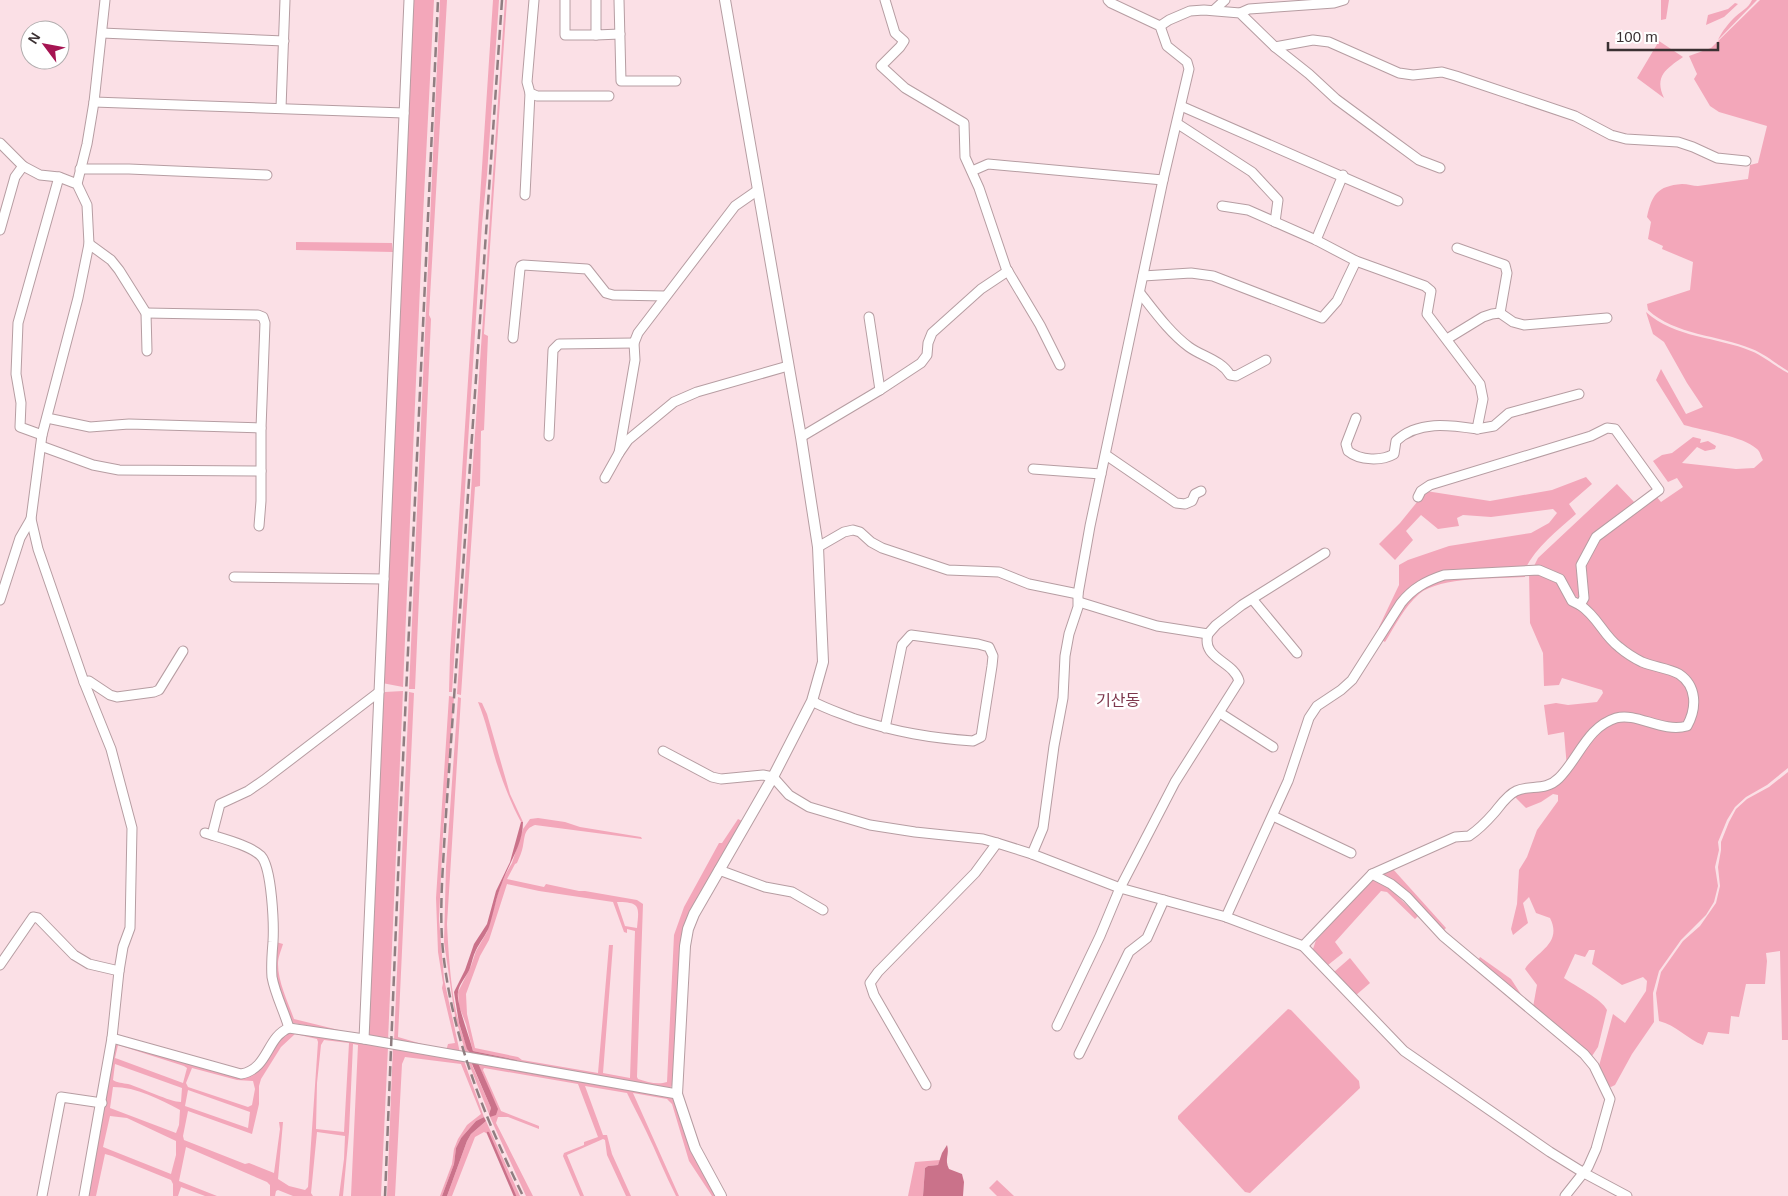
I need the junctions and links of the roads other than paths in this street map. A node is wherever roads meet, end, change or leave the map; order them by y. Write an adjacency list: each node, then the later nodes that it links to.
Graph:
1 (105, 0): 16 (street)
2 (285, 0): 19 (street)
3 (409, 0): 27 (street)
4 (534, 0): 22 (street)
5 (565, 0): 18 (street)
6 (596, 0): 18 (street)
7 (619, 0): 17 (street)
8 (725, 0): 40 (main road)
9 (885, 0): 34 (street)
10 (1108, 0): 15 (street)
11 (1225, 0): 13 (street)
12 (1344, 0): 14 (street)
13 (1214, 10): 14 (street); 15 (street)
14 (1240, 13): 20 (street)
15 (1160, 26): 25 (street)
16 (102, 33): 19 (street); 24 (street)
17 (620, 34): 18 (street); 21 (street)
18 (596, 35)
19 (284, 41): 26 (street)
20 (1275, 47): 30 (street); 32 (street)
21 (676, 80)
22 (530, 93): 23 (street); 41 (street)
23 (609, 96)
24 (94, 102): 26 (street); 33 (street)
25 (1181, 106): 28 (street); 36 (street)
26 (281, 108): 27 (street)
27 (404, 113): 88 (street)
28 (1178, 124): 38 (street); 44 (street)
29 (0, 143): 31 (street)
30 (1746, 161)
31 (23, 166): 37 (street); 45 (street)
32 (1440, 168)
33 (80, 169): 35 (street); 39 (street)
34 (972, 171): 38 (street); 50 (street)
35 (267, 175)
36 (1343, 176): 42 (street); 46 (street)
37 (59, 177): 39 (street); 71 (street)
38 (1163, 180): 51 (street)
39 (77, 184): 47 (street)
40 (758, 190): 53 (street); 64 (main road)
41 (525, 195)
42 (1398, 201)
43 (1222, 206): 44 (street)
44 (1275, 222): 46 (street)
45 (0, 230)
46 (1316, 240): 49 (street)
47 (89, 244): 54 (street); 67 (street)
48 (1458, 248): 55 (street)
49 (1356, 261): 51 (street); 59 (street)
50 (1008, 272): 63 (street); 65 (street)
51 (1143, 276): 52 (street)
52 (1140, 293): 62 (street); 76 (street)
53 (665, 296): 58 (street); 60 (street)
54 (146, 313): 61 (street); 69 (street)
55 (1500, 314): 57 (street); 59 (street)
56 (869, 317): 65 (street)
57 (1607, 318)
58 (513, 338)
59 (1447, 340): 70 (street)
60 (634, 343): 72 (street); 75 (street)
61 (147, 351)
62 (1266, 360)
63 (1060, 365)
64 (788, 366): 73 (main road); 75 (street)
65 (880, 390): 73 (street)
66 (1579, 394): 70 (street)
67 (47, 418): 69 (street); 71 (street)
68 (1356, 418): 70 (street)
69 (261, 428): 78 (street)
70 (1477, 429)
71 (42, 435): 74 (street)
72 (549, 436)
73 (801, 437): 85 (main road)
74 (41, 446): 78 (street); 83 (street)
75 (619, 453): 80 (street)
76 (1106, 456): 79 (street); 81 (street)
77 (1033, 469): 79 (street)
78 (261, 471): 84 (street)
79 (1101, 474): 89 (street)
80 (606, 478)
81 (1201, 491)
82 (1418, 497): 92 (street)
83 (31, 519): 90 (street); 96 (street)
84 (259, 526)
85 (818, 547): 89 (street); 98 (main road)
86 (1325, 553): 91 (street)
87 (234, 577): 88 (street)
88 (384, 579): 97 (street)
89 (1078, 598): 93 (street); 107 (street)
90 (0, 600)
91 (1253, 600): 93 (street); 95 (street)
92 (1580, 605): 104 (street); 109 (street)
93 (1208, 634): 99 (street)
94 (183, 651): 96 (street)
95 (1296, 653)
96 (84, 682): 116 (street)
97 (379, 692): 118 (street); 120 (street)
98 (812, 701): 100 (street); 103 (main road)
99 (1220, 713): 101 (street); 110 (street)
100 (885, 728): 100 (street)
101 (1273, 748)
102 (663, 751): 103 (street)
103 (773, 777): 105 (street); 108 (main road)
104 (1273, 816): 106 (street); 113 (street)
105 (997, 843): 107 (street); 122 (street)
106 (1351, 853)
107 (1032, 854): 110 (street)
108 (719, 870): 112 (street); 123 (main road)
109 (1372, 874): 114 (street); 125 (street)
110 (1120, 888): 111 (street); 117 (street)
111 (1164, 900): 113 (street); 121 (street)
112 (823, 910)
113 (1226, 917): 114 (street)
114 (1303, 946): 125 (street)
115 (0, 965): 116 (street)
116 (119, 971): 119 (street)
117 (1057, 1026)
118 (289, 1028): 119 (street); 120 (street)
119 (112, 1038): 124 (street)
120 (364, 1039): 123 (street)
121 (1079, 1054)
122 (926, 1085)
123 (678, 1094): 128 (main road)
124 (102, 1103): 126 (street); 127 (street)
125 (1584, 1173): 129 (street); 130 (street)
126 (42, 1196)
127 (84, 1196)
128 (721, 1196)
129 (1565, 1196)
130 (1627, 1196)

